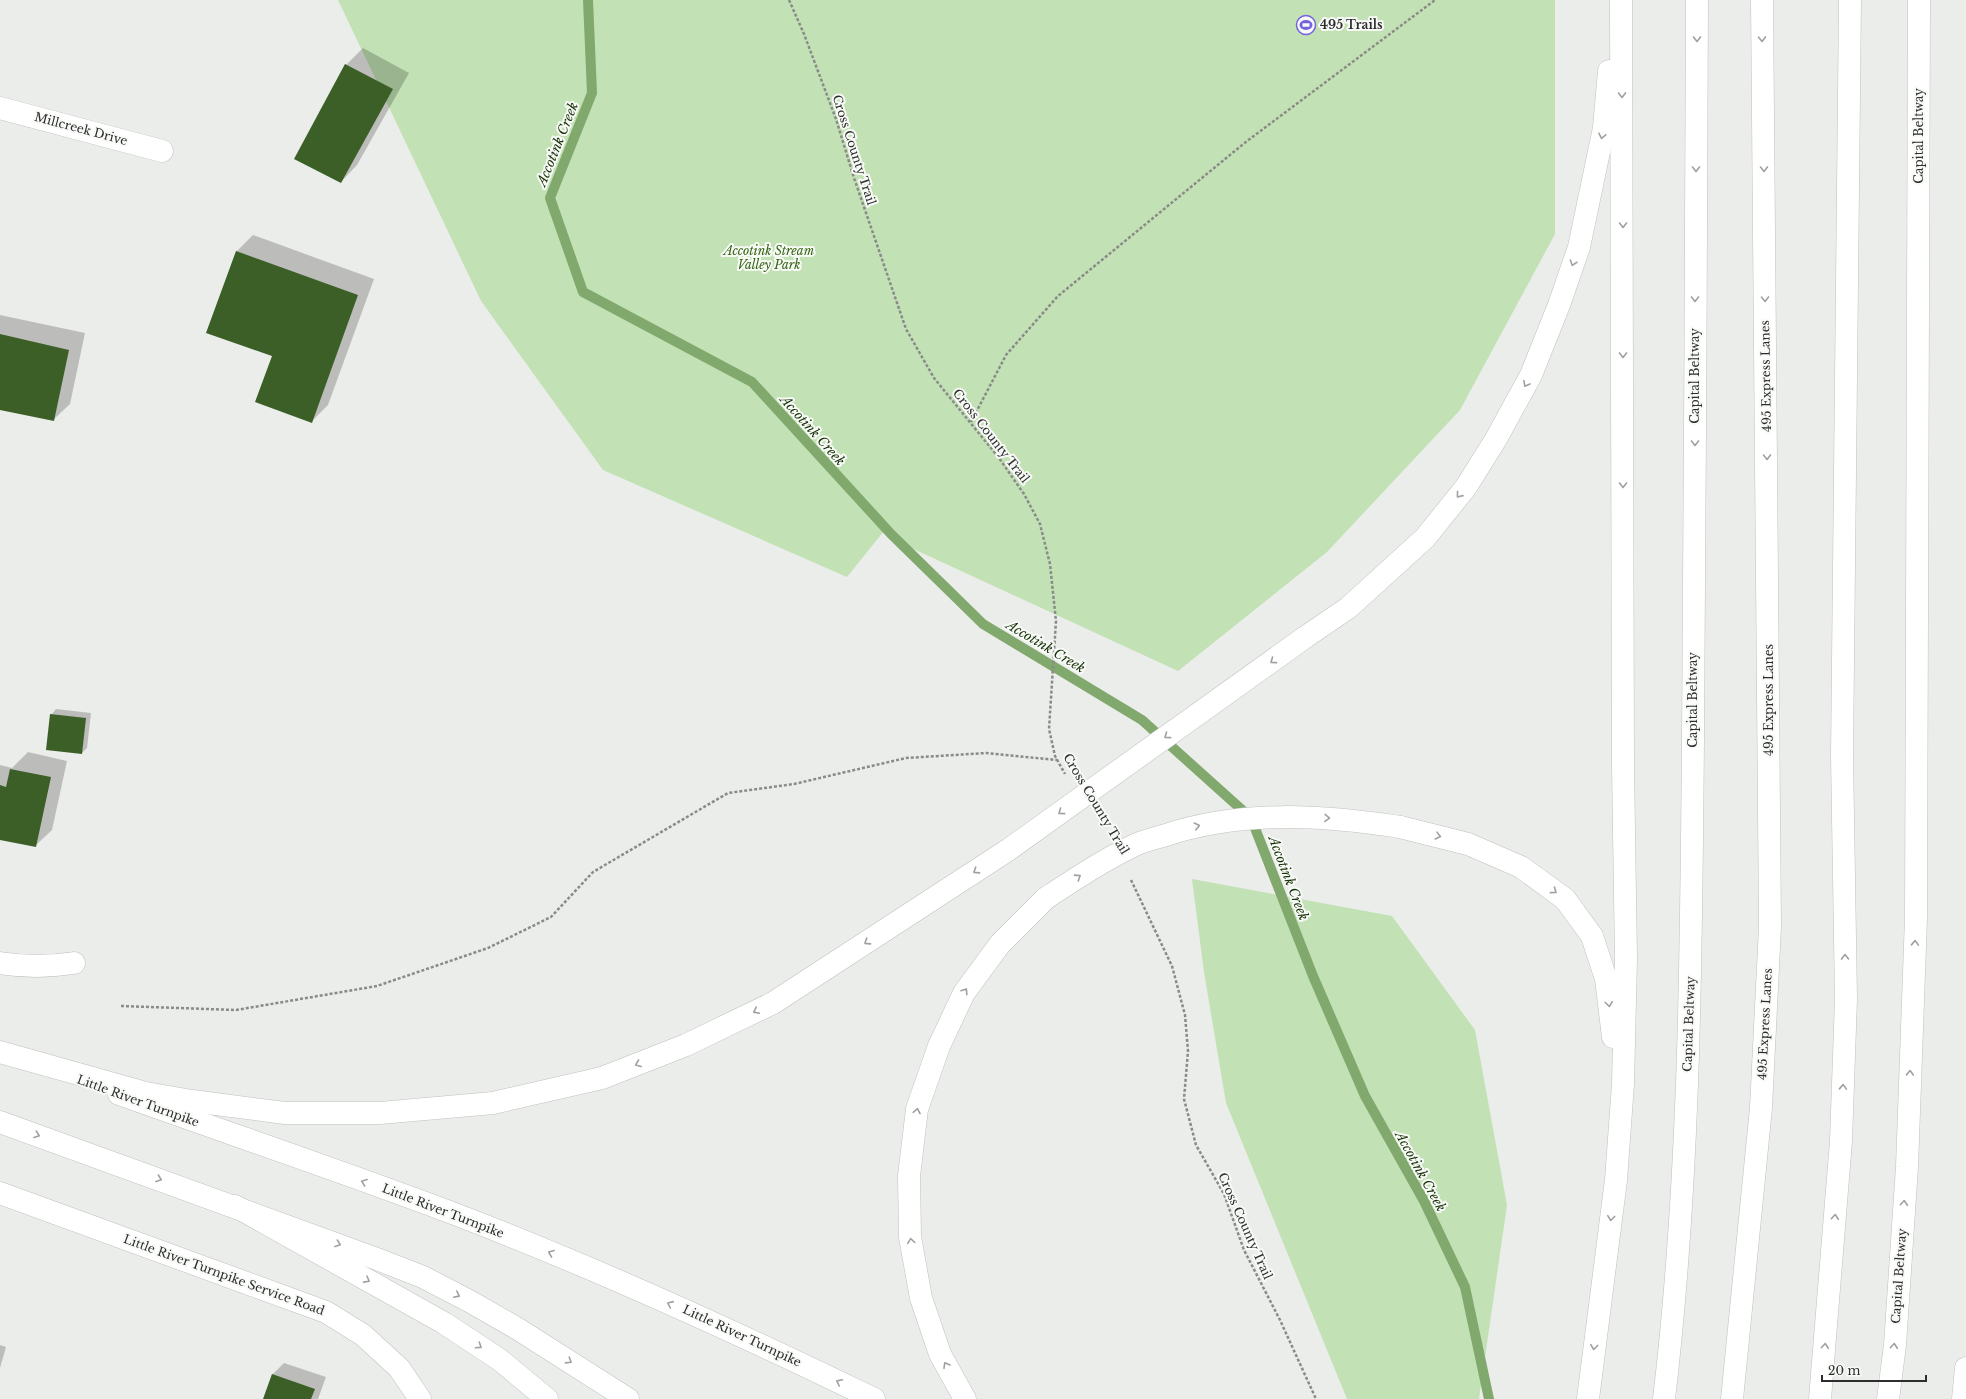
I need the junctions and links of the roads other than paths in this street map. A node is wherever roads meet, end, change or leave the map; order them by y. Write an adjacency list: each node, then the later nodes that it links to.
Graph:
1 (1615, 0): 11 (main road, one-way to 11, bridge)
2 (1621, 0): 13 (main road, one-way to 13)
3 (1697, 0): 23 (main road, Capital Beltway, one-way to 23)
4 (1762, 0): 24 (main road, 495 Express Lanes, one-way to 24)
5 (1850, 0): 25 (main road, one-way to 5)
6 (1919, 0): 26 (main road, Capital Beltway, one-way to 6)
7 (0, 108): 8 (main road, Millcreek Drive)
8 (162, 151)
9 (0, 963): 10 (main road)
10 (74, 963)
11 (0, 1052): 20 (main road, Little River Turnpike, one-way to 11)
12 (0, 1122): 15 (main road, one-way to 15)
13 (1616, 1180): 21 (main road, one-way to 13, bridge); 22 (main road, one-way to 22)
14 (0, 1193): 17 (main road, Little River Turnpike Service Road)
15 (235, 1206): 18 (main road, one-way to 18); 19 (main road, one-way to 19)
16 (1966, 1368): 27 (main road)
17 (420, 1399)
18 (547, 1399)
19 (628, 1399)
20 (874, 1399)
21 (965, 1399)
22 (1588, 1399)
23 (1664, 1399)
24 (1732, 1399)
25 (1820, 1399)
26 (1888, 1399)
27 (1963, 1399)

